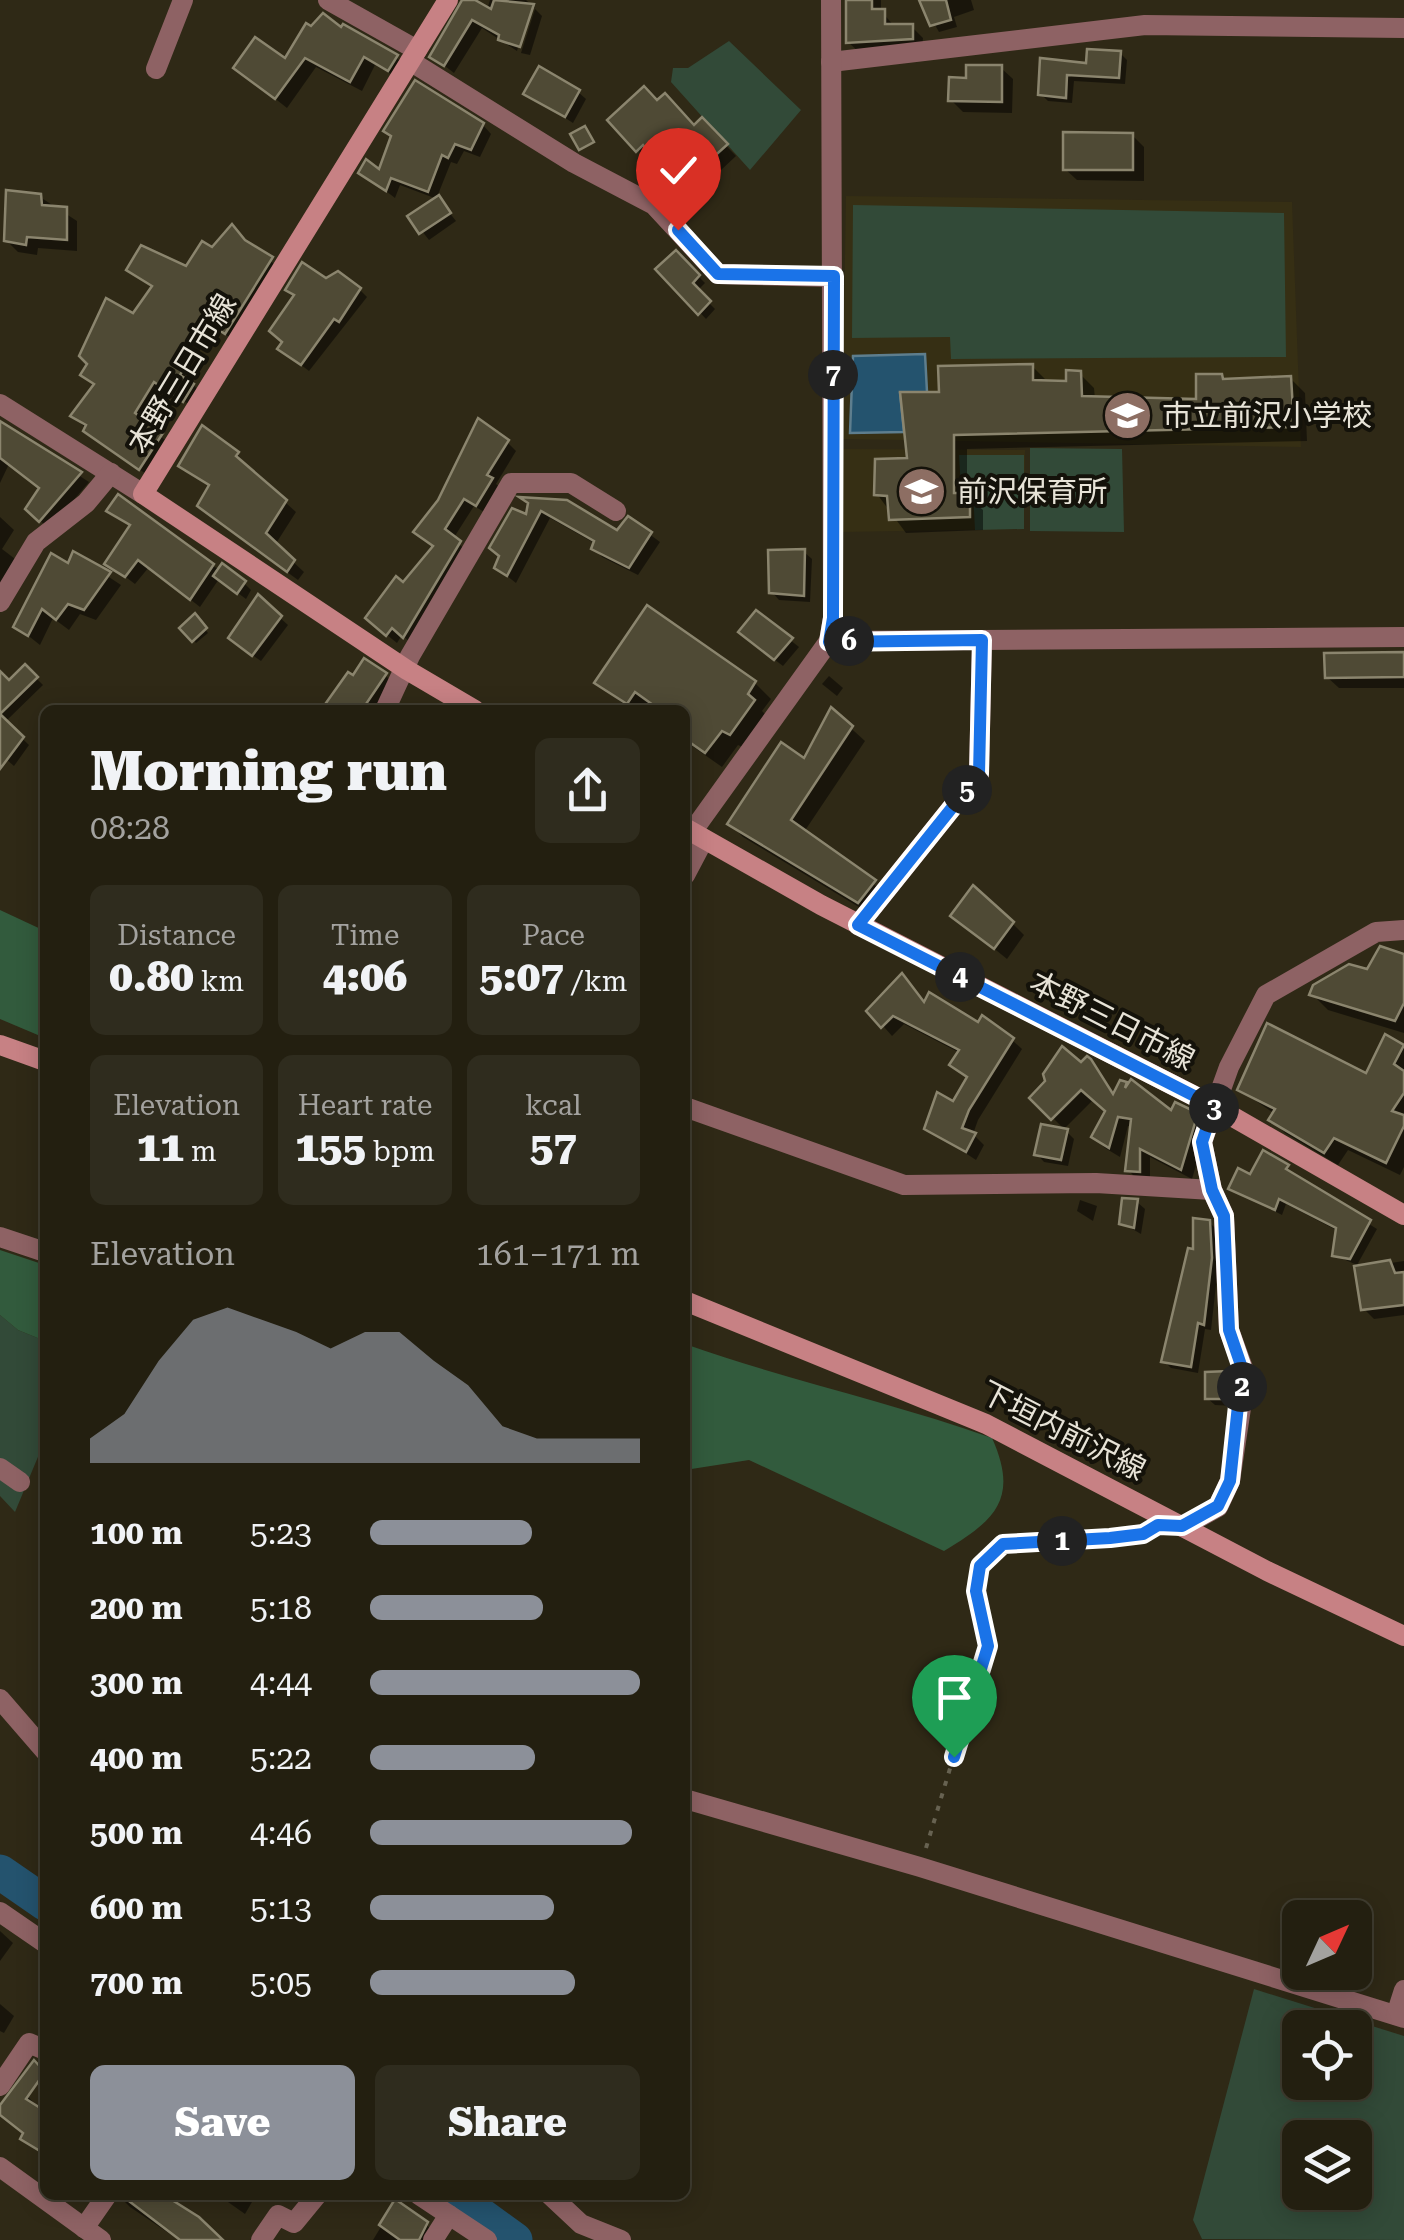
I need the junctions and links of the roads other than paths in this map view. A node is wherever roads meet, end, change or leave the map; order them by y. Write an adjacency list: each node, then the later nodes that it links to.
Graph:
1 (183, 0): 8 (street)
2 (328, 0): 6 (street)
3 (448, 0): 6 (main road, 本野三日市線)
4 (831, 0): 7 (street)
5 (1404, 28): 7 (street)
6 (413, 56): 9 (street); 12 (main road, 本野三日市線)
7 (831, 62): 9 (street)
8 (156, 68)
9 (834, 276): 17 (street)
10 (0, 404): 11 (street)
11 (111, 473): 12 (street); 14 (street)
12 (144, 494): 18 (main road, 本野三日市線)
13 (616, 510): 18 (street)
14 (0, 602)
15 (1404, 637): 16 (street)
16 (982, 640): 17 (street); 22 (street)
17 (829, 642): 21 (street)
18 (407, 670): 19 (street); 20 (main road, 本野三日市線)
19 (388, 705)
20 (466, 705)
21 (694, 833): 22 (main road, 本野三日市線)
22 (858, 925): 26 (main road, 本野三日市線)
23 (1404, 930): 26 (street)
24 (0, 1045): 25 (main road)
25 (40, 1060)
26 (1214, 1106): 28 (street); 29 (main road, 本野三日市線)
27 (690, 1109): 28 (street)
28 (1212, 1190): 35 (street)
29 (1404, 1215)
30 (0, 1237): 31 (street)
31 (40, 1250)
32 (690, 1304): 35 (main road, 下垣内前沢線)
33 (0, 1468): 34 (street)
34 (20, 1482)
35 (1182, 1526): 36 (main road, 下垣内前沢線)
36 (1404, 1636)
37 (0, 1699): 38 (street)
38 (40, 1745)
39 (690, 1801): 43 (street)
40 (0, 1912): 41 (street)
41 (40, 1940)
42 (1404, 1990): 43 (street)
43 (1400, 2016)
44 (40, 2048): 45 (street)
45 (0, 2086)
46 (0, 2167): 47 (street)
47 (40, 2196)
48 (45, 2200): 54 (street)
49 (104, 2200): 54 (street)
50 (313, 2200): 55 (street)
51 (427, 2200): 53 (street)
52 (555, 2200): 58 (street)
53 (449, 2216): 56 (street); 57 (street)
54 (92, 2234)
55 (261, 2240)
56 (433, 2240)
57 (486, 2240)
58 (621, 2240)

